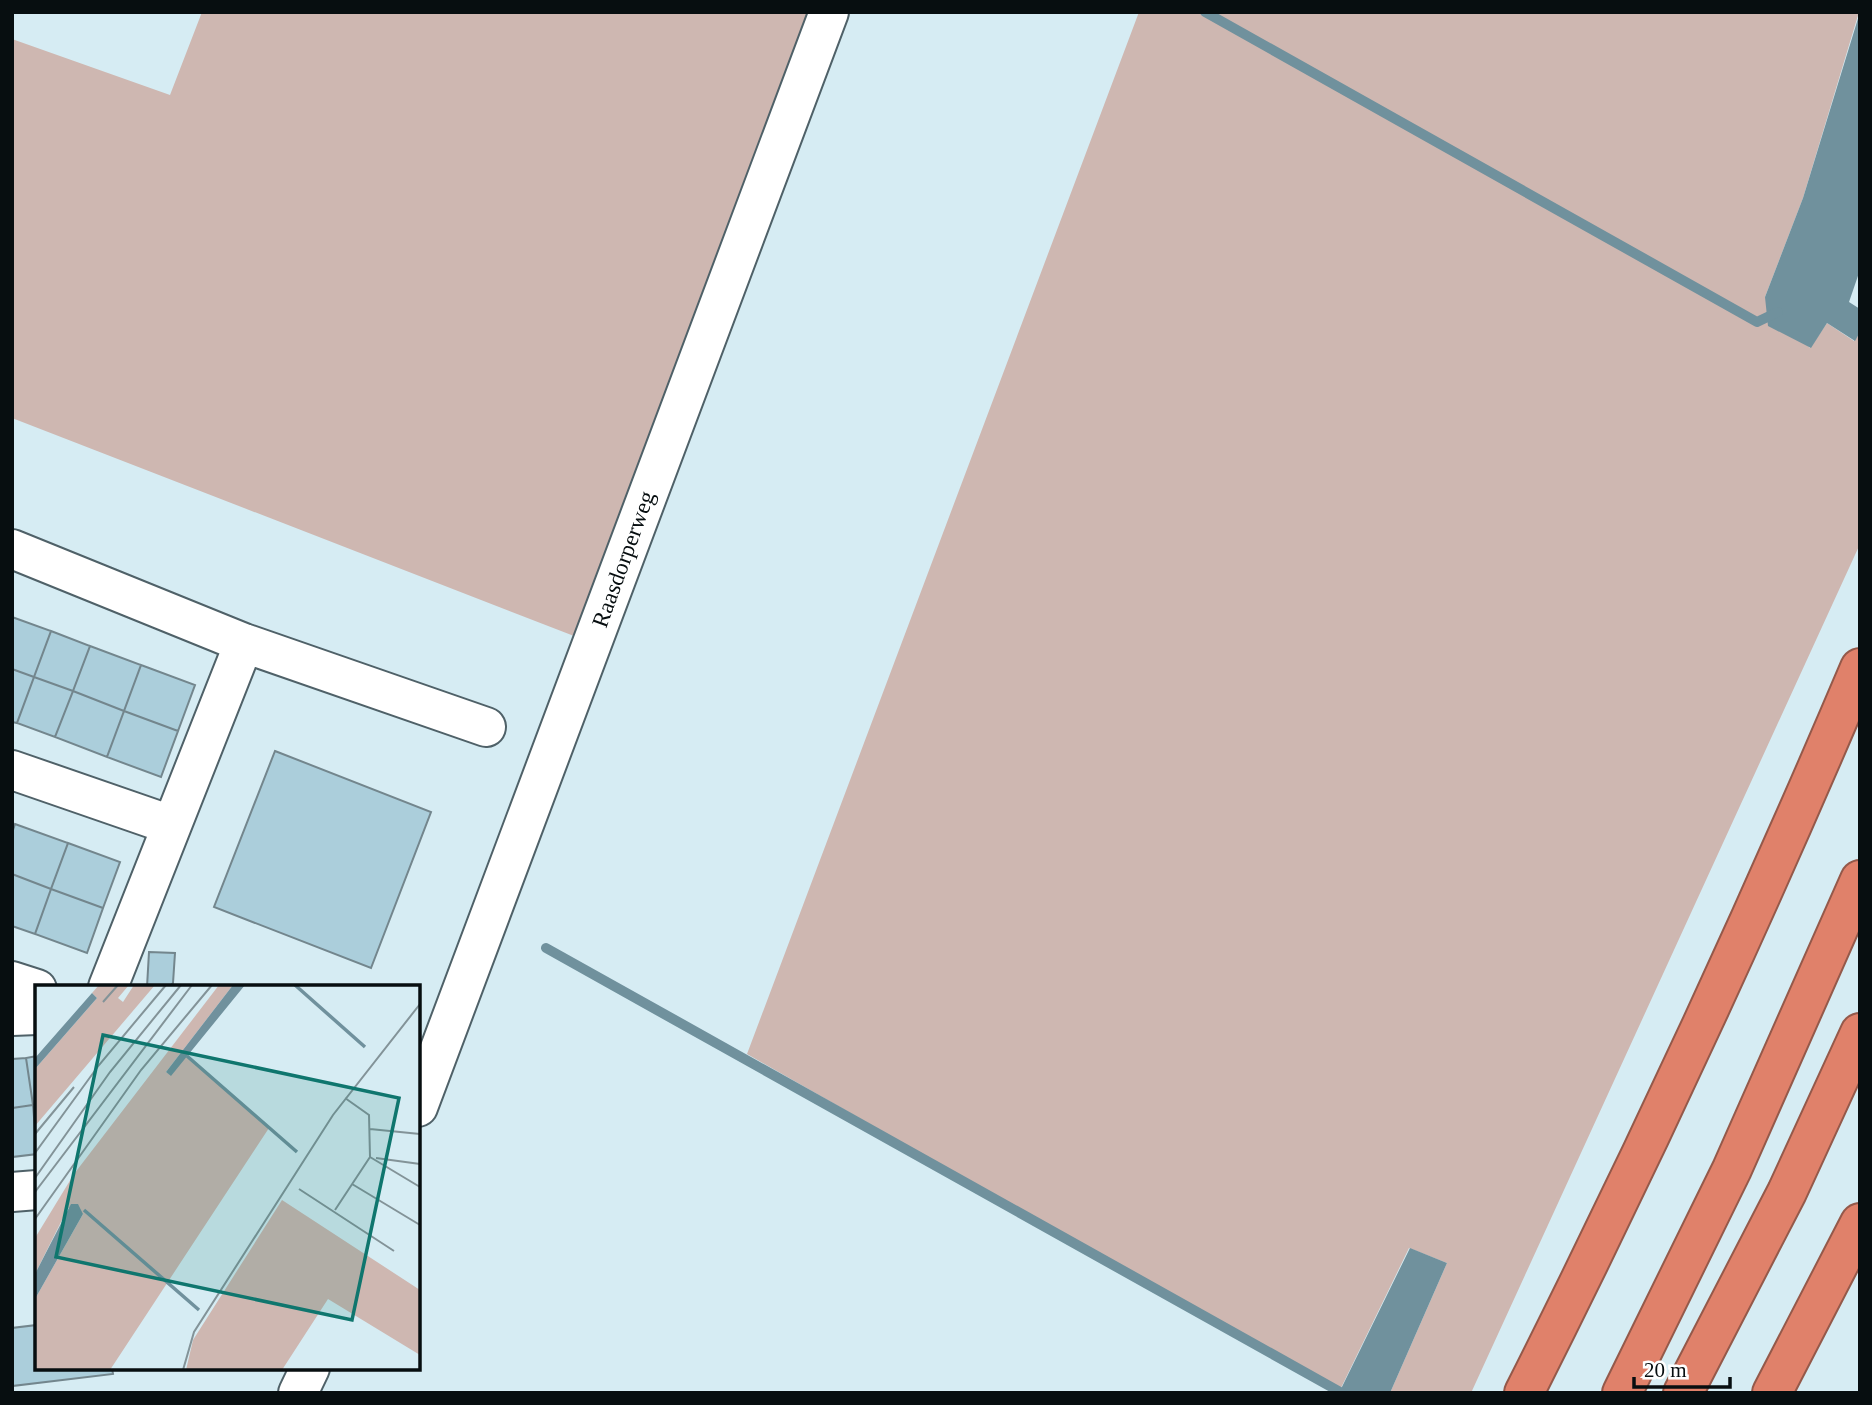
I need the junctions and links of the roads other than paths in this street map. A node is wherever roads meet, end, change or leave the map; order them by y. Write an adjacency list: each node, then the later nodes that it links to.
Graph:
1 (829, 12): 15 (street, Raasdorperweg)
2 (12, 548): 3 (street)
3 (244, 643): 5 (street); 7 (street)
4 (1860, 668): 21 (highway)
5 (486, 727)
6 (12, 770): 7 (street)
7 (171, 825): 10 (street)
8 (1860, 880): 22 (highway)
9 (12, 981): 11 (street)
10 (109, 985)
11 (35, 988)
12 (35, 1015): 13 (street)
13 (12, 1016)
14 (1860, 1033): 23 (highway)
15 (420, 1102)
16 (35, 1189): 17 (street)
17 (12, 1192)
18 (1860, 1223): 24 (highway)
19 (309, 1370): 20 (street)
20 (298, 1393)
21 (1524, 1393)
22 (1622, 1393)
23 (1683, 1393)
24 (1772, 1393)

